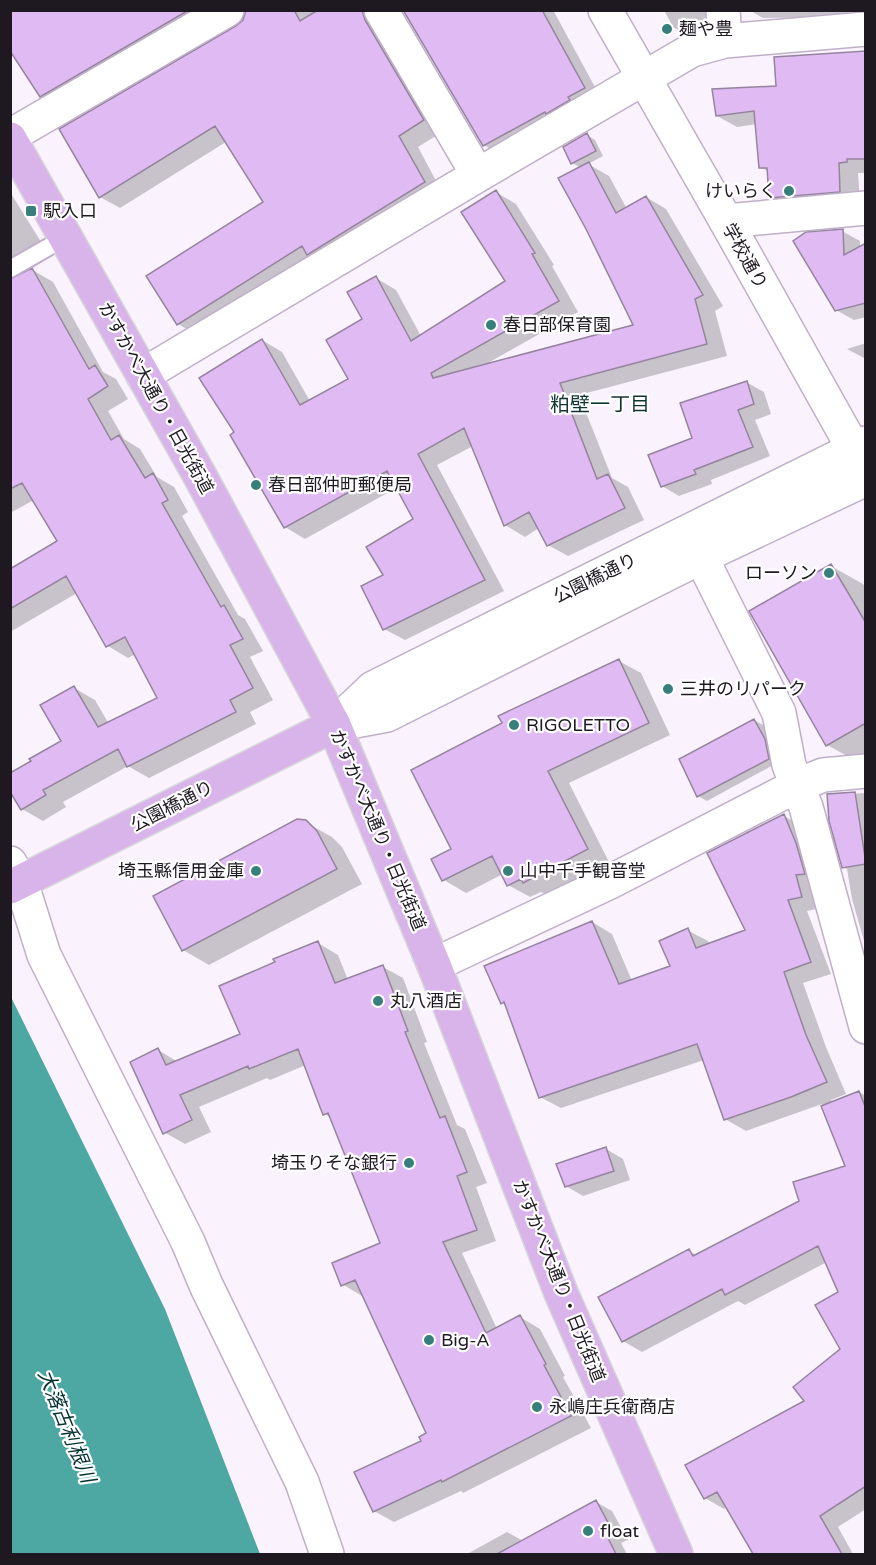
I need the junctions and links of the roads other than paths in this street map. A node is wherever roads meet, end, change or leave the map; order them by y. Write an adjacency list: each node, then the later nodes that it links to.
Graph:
1 (227, 10): 7 (street)
2 (381, 10): 8 (street)
3 (605, 10): 6 (street, 学校通り)
4 (724, 26): 5 (street); 6 (street)
5 (866, 29)
6 (643, 78): 8 (street); 10 (street, 学校通り)
7 (10, 137): 11 (main road, かすかべ大通り・日光街道)
8 (478, 175): 13 (street)
9 (866, 208): 10 (street)
10 (726, 221): 14 (street, 学校通り)
11 (66, 237): 12 (lane); 13 (main road, かすかべ大通り・日光街道)
12 (10, 269)
13 (143, 375): 17 (main road, かすかべ大通り・日光街道)
14 (861, 455): 17 (street, 公園橋通り)
15 (866, 479): 16 (street, 公園橋通り)
16 (701, 557): 17 (street, 公園橋通り); 19 (street)
17 (334, 725): 20 (main road, 公園橋通り); 21 (main road, かすかべ大通り・日光街道)
18 (866, 771): 19 (street)
19 (798, 785): 21 (street); 22 (street)
20 (14, 877): 23 (street)
21 (434, 965): 24 (main road, かすかべ大通り・日光街道)
22 (866, 1027)
23 (327, 1554)
24 (676, 1554)

